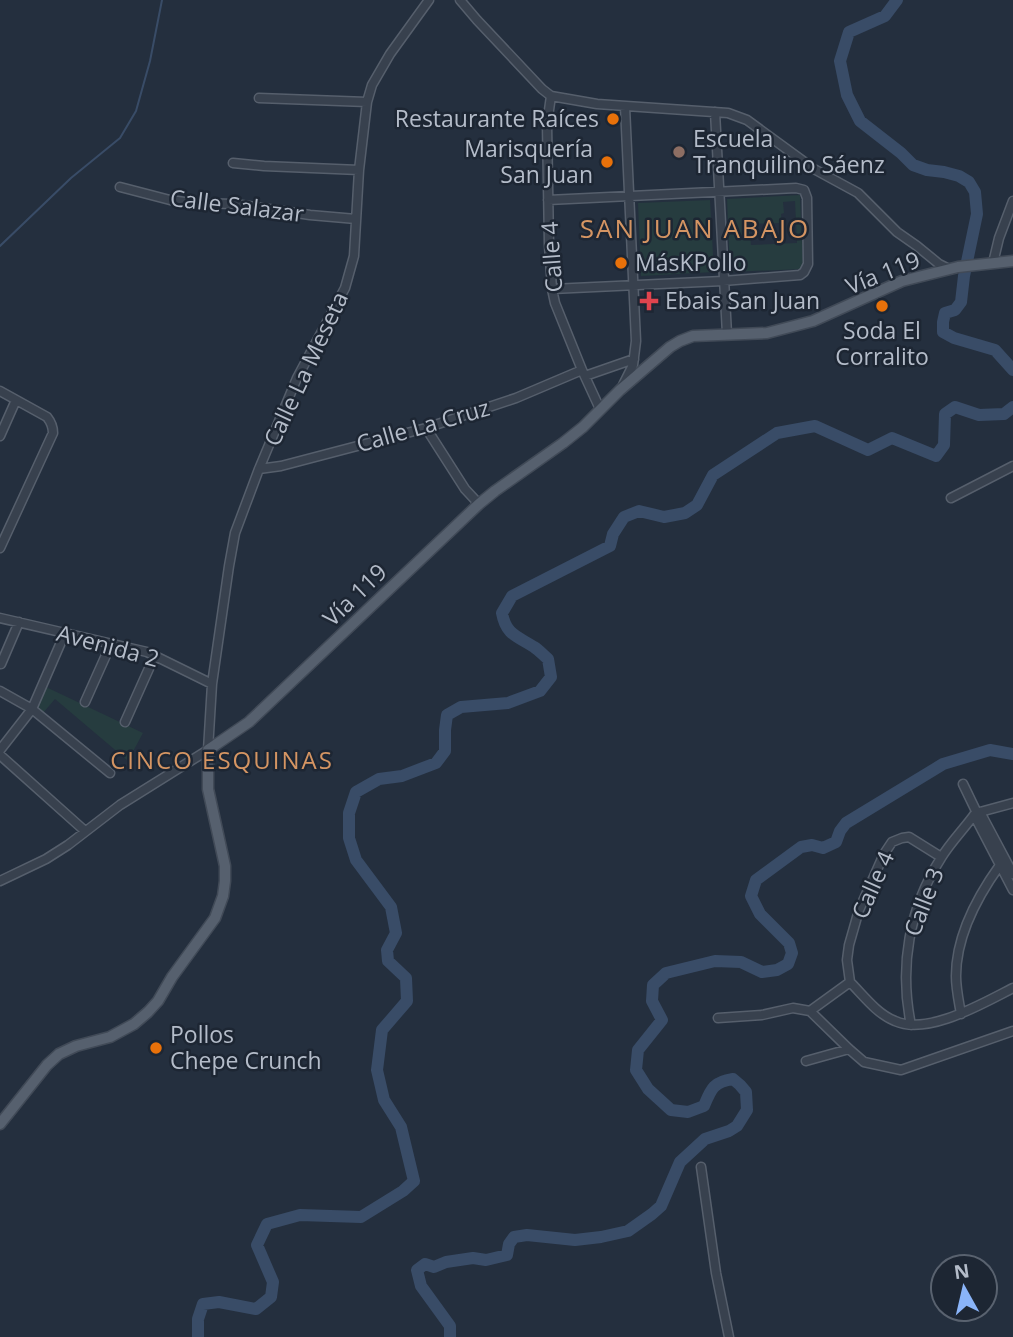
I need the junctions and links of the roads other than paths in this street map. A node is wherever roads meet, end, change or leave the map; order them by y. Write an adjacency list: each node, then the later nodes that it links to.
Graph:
1 (429, 0): 5 (street, Calle La Meseta)
2 (460, 0): 3 (street)
3 (551, 96): 6 (street); 13 (street, Calle 4)
4 (259, 98): 5 (street)
5 (366, 102): 9 (street, Calle La Meseta)
6 (625, 107): 7 (street); 12 (street)
7 (715, 112): 11 (street); 18 (street)
8 (233, 163): 9 (street)
9 (359, 170): 15 (street, Calle La Meseta)
10 (120, 187): 15 (street, Calle Salazar)
11 (718, 193): 12 (street); 19 (street); 19 (street)
12 (630, 196): 13 (street); 20 (street)
13 (548, 201): 21 (street, Calle 4)
14 (1013, 201): 17 (street)
15 (356, 219): 32 (street, Calle La Meseta)
16 (1013, 261): 17 (main road, Vía 119)
17 (993, 262): 18 (main road, Vía 119)
18 (954, 268): 22 (main road, Vía 119)
19 (723, 281): 20 (street); 22 (street)
20 (633, 285): 21 (street); 23 (street)
21 (552, 289): 24 (street, Calle 4)
22 (727, 334): 25 (main road, Vía 119)
23 (634, 359): 24 (street, Calle La Cruz); 25 (street)
24 (583, 373): 28 (street, Calle 4); 29 (street, Calle La Cruz)
25 (620, 390): 28 (main road, Vía 119)
26 (0, 391): 27 (street)
27 (16, 400): 30 (street); 35 (street)
28 (600, 409): 34 (main road, Vía 119)
29 (426, 428): 32 (street, Calle La Cruz); 34 (street)
30 (0, 436)
31 (1013, 466): 33 (street)
32 (259, 469): 42 (street, Calle La Meseta)
33 (951, 498)
34 (479, 504): 47 (main road, Vía 119)
35 (0, 548)
36 (0, 618): 37 (street, Avenida 2)
37 (19, 622): 38 (street, Avenida 2); 41 (street)
38 (65, 633): 39 (street, Avenida 2); 45 (street)
39 (111, 644): 40 (street, Avenida 2); 44 (street)
40 (155, 655): 42 (street, Avenida 2); 46 (street)
41 (1, 664)
42 (212, 684): 47 (street, Calle La Meseta)
43 (0, 691): 45 (street)
44 (85, 702)
45 (32, 709): 48 (street); 49 (street)
46 (125, 722)
47 (208, 750): 56 (street); 71 (main road)
48 (0, 752): 56 (street)
49 (110, 773)
50 (962, 784): 53 (street)
51 (1013, 803): 52 (street)
52 (1003, 806): 53 (street); 54 (street)
53 (977, 813): 54 (street); 55 (street, Calle 3)
54 (983, 825): 55 (street); 58 (street); 61 (street)
55 (964, 829): 57 (street, Calle 3)
56 (85, 831): 59 (street)
57 (941, 857): 62 (street, Calle 4); 67 (street, Calle 3)
58 (1000, 864): 60 (street); 61 (street)
59 (0, 881)
60 (988, 882): 61 (street); 65 (street)
61 (1012, 882)
62 (850, 982): 64 (street); 67 (street)
63 (1013, 988): 65 (street)
64 (810, 1011): 66 (street); 69 (street)
65 (961, 1014): 67 (street)
66 (718, 1018)
67 (911, 1025)
68 (1013, 1031): 69 (street)
69 (849, 1049): 70 (street)
70 (806, 1061)
71 (0, 1124)
72 (701, 1167): 73 (street)
73 (729, 1337)

